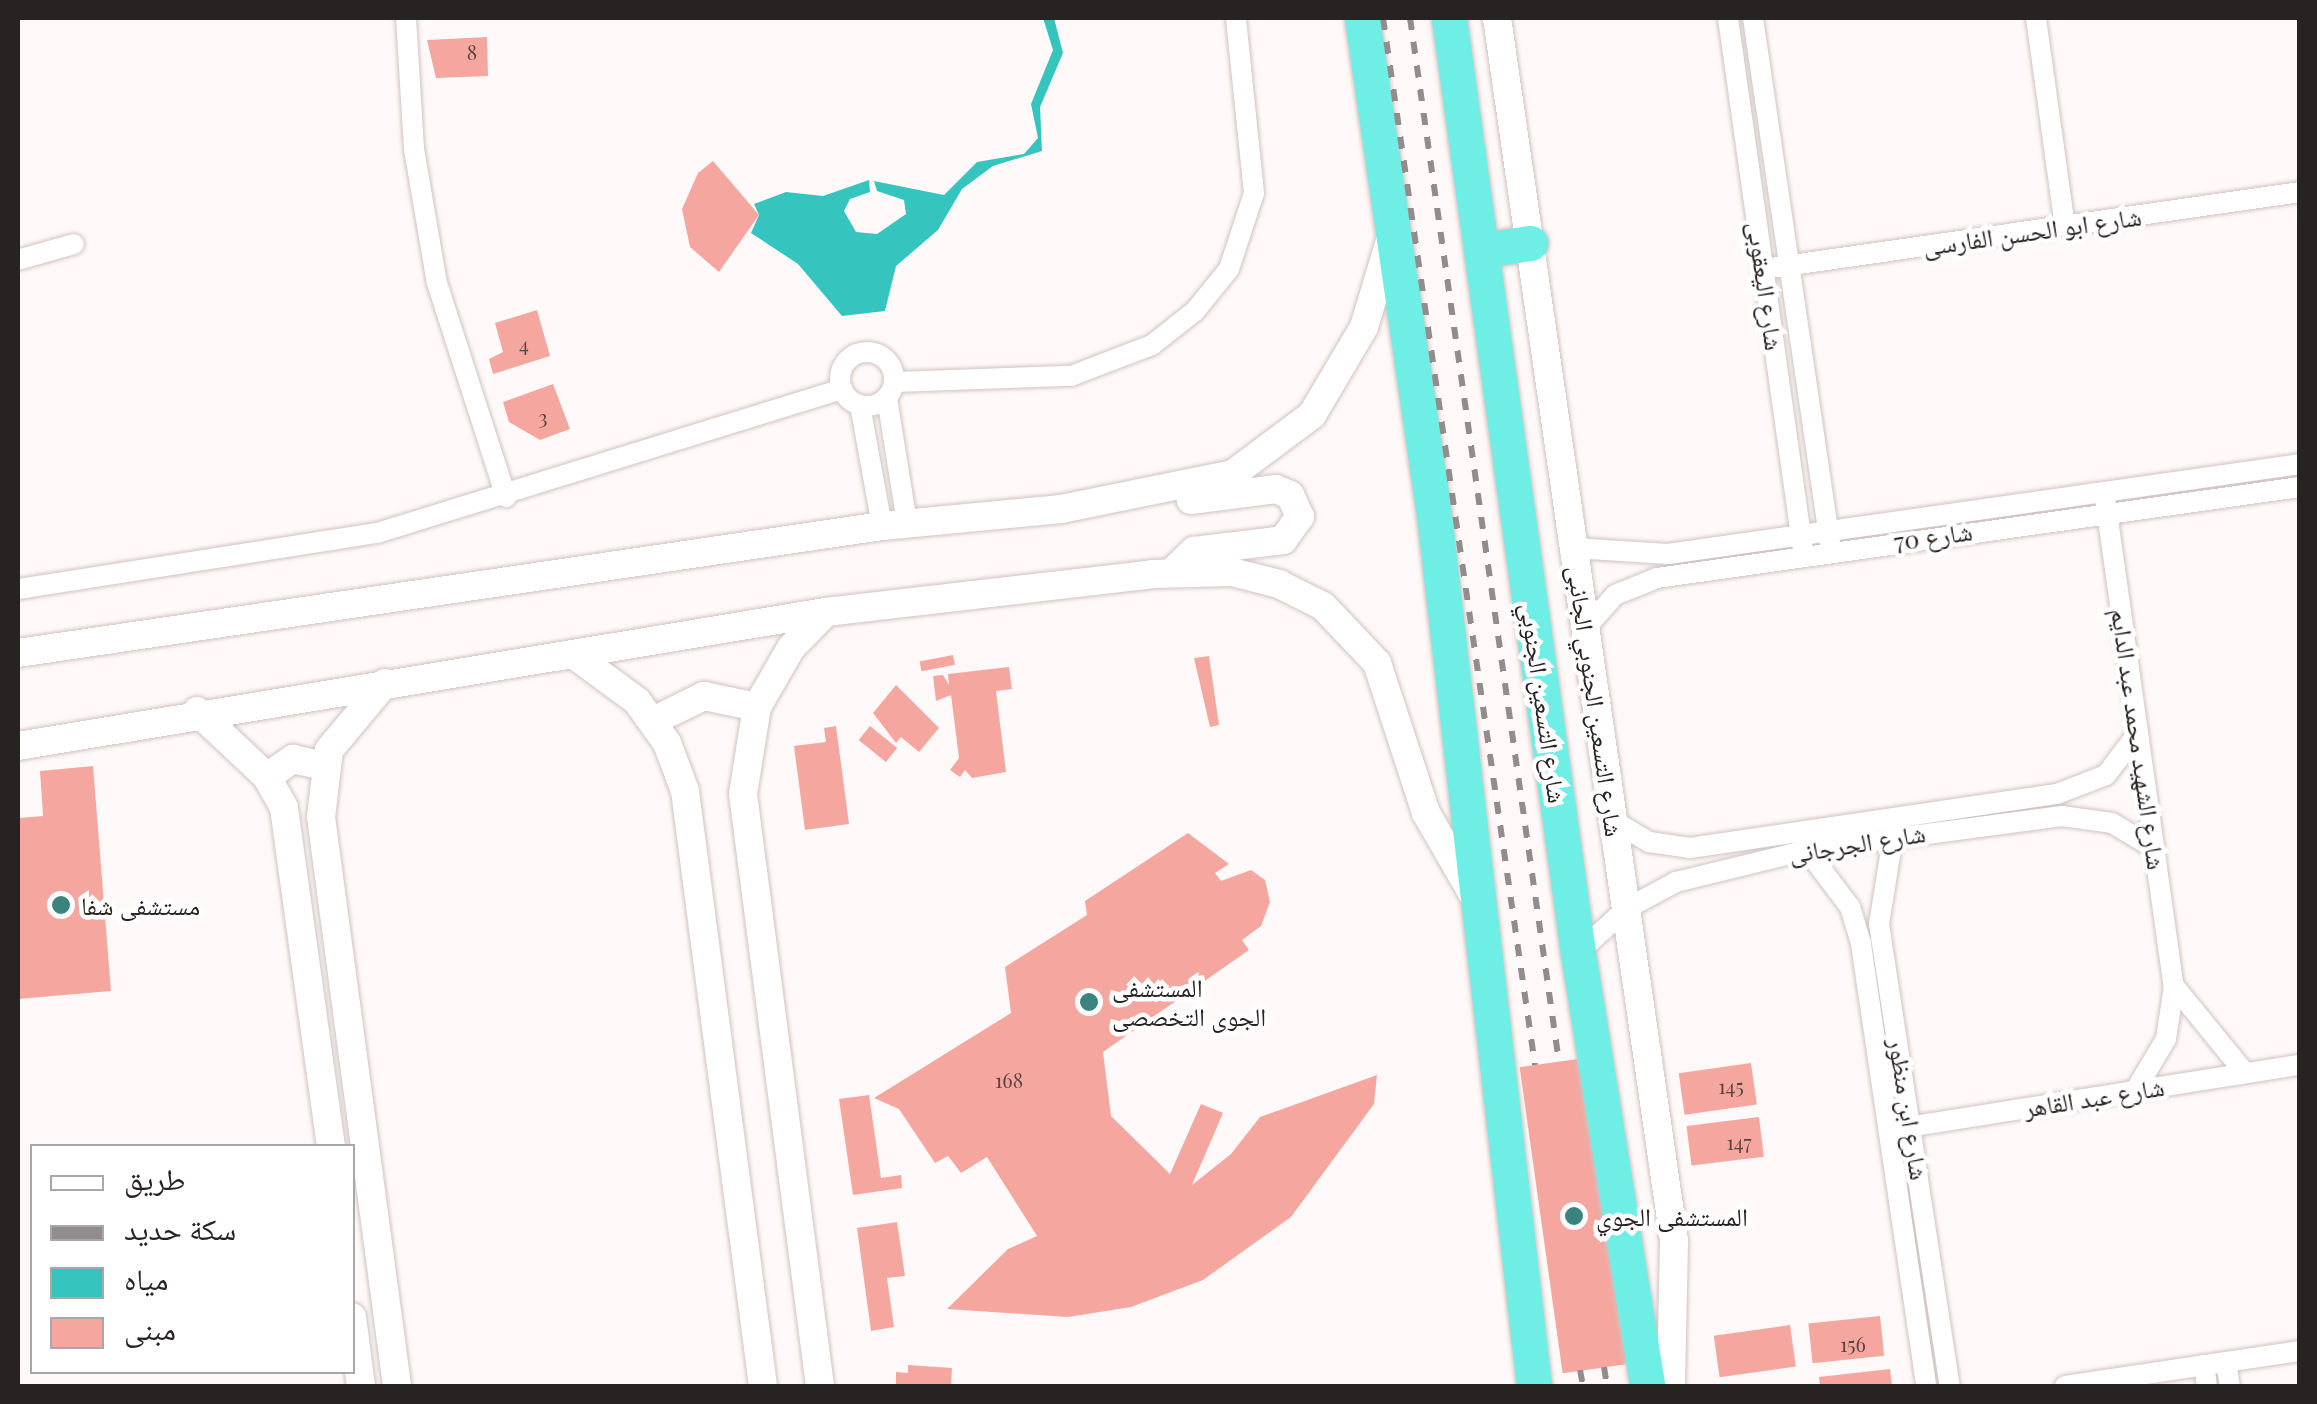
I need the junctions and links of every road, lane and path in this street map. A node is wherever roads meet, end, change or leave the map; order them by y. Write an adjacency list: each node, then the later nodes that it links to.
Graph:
1 (406, 18): 24 (street)
2 (1236, 18): 19 (street)
3 (1362, 18): 11 (highway)
4 (1449, 18): 14 (highway, شارع التسعين الجنوبي)
5 (1498, 18): 12 (street, شارع التسعين الجنوبي الجانبى)
6 (1728, 18): 17 (street, شارع اليعقوبى)
7 (1753, 18): 16 (street, شارع اليعقوبى)
8 (2036, 18): 10 (street)
9 (2300, 192): 10 (street, شارع ابو الحسن الفارسى)
10 (2066, 226): 16 (street, شارع ابو الحسن الفارسى)
11 (1392, 230): 23 (street); 48 (highway)
12 (1530, 243): 14 (highway); 29 (street, شارع التسعين الجنوبي الجانبى)
13 (74, 244): 15 (street)
14 (1483, 250): 50 (highway, شارع التسعين الجنوبي)
15 (18, 260)
16 (1791, 265): 17 (street, شارع ابو الحسن الفارسى); 27 (street, شارع اليعقوبى)
17 (1764, 269): 28 (street, شارع اليعقوبى)
18 (842, 389): 19 (street); 20 (street); 24 (street)
19 (891, 390): 20 (street); 26 (street)
20 (860, 406): 26 (street)
21 (2300, 464): 25 (street, شارع 70)
22 (2300, 487): 25 (street, شارع 70)
23 (1156, 492): 26 (street); 30 (street)
24 (506, 497): 31 (street)
25 (2106, 502): 27 (street, شارع 70); 40 (street, شارع الشهيد محمد عبد الدايم)
26 (895, 525): 34 (street)
27 (1830, 542): 28 (street, شارع 70)
28 (1802, 546): 29 (street, شارع 70); 33 (street, شارع 70)
29 (1574, 548): 33 (street, شارع التسعين الجنوبي الجانبى)
30 (1171, 572): 32 (street); 48 (street)
31 (18, 589)
32 (826, 612): 35 (street); 37 (street)
33 (1585, 629): 44 (street, شارع التسعين الجنوبي الجانبى)
34 (18, 653)
35 (573, 654): 36 (street); 39 (street)
36 (385, 683): 38 (street); 42 (street)
37 (757, 707): 39 (street); 68 (street)
38 (197, 711): 41 (street); 43 (street)
39 (653, 721): 67 (street)
40 (2138, 732): 45 (street, شارع الجرجانى); 46 (street, شارع الشهيد محمد عبد الدايم)
41 (18, 746)
42 (324, 766): 43 (street); 52 (street)
43 (267, 777): 52 (street)
44 (1614, 821): 45 (street, شارع الجرجانى); 49 (street, شارع التسعين الجنوبي الجانبى)
45 (1898, 827): 46 (street, شارع الجرجانى); 47 (street, شارع الجرجانى); 56 (street, شارع ابن منظور)
46 (2154, 848): 51 (street, شارع الشهيد محمد عبد الدايم)
47 (1807, 850): 49 (street, شارع الجرجانى); 57 (street, شارع ابن منظور)
48 (1478, 903): 69 (highway)
49 (1626, 910): 50 (street, شارع الجرجانى); 71 (street, شارع التسعين الجنوبي الجانبى)
50 (1578, 953): 70 (highway, شارع التسعين الجنوبي)
51 (2174, 986): 54 (street); 55 (street, شارع الشهيد محمد عبد الدايم)
52 (327, 993): 58 (street); 59 (street)
53 (2300, 1065): 54 (street, شارع عبد القاهر)
54 (2244, 1073): 55 (street, شارع عبد القاهر)
55 (2135, 1091): 56 (street, شارع عبد القاهر)
56 (1912, 1126): 57 (street, شارع عبد القاهر); 73 (street, شارع ابن منظور)
57 (1889, 1129): 72 (street, شارع ابن منظور)
58 (332, 1144)
59 (354, 1144)
60 (355, 1150): 66 (street)
61 (355, 1340): 65 (street)
62 (2300, 1350): 63 (street)
63 (2226, 1362): 64 (street); 75 (street)
64 (2206, 1376): 74 (street)
65 (361, 1386)
66 (397, 1386)
67 (762, 1386)
68 (820, 1386)
69 (1534, 1386)
70 (1647, 1386)
71 (1671, 1386)
72 (1926, 1386)
73 (1950, 1386)
74 (2065, 1386)
75 (2230, 1386)

